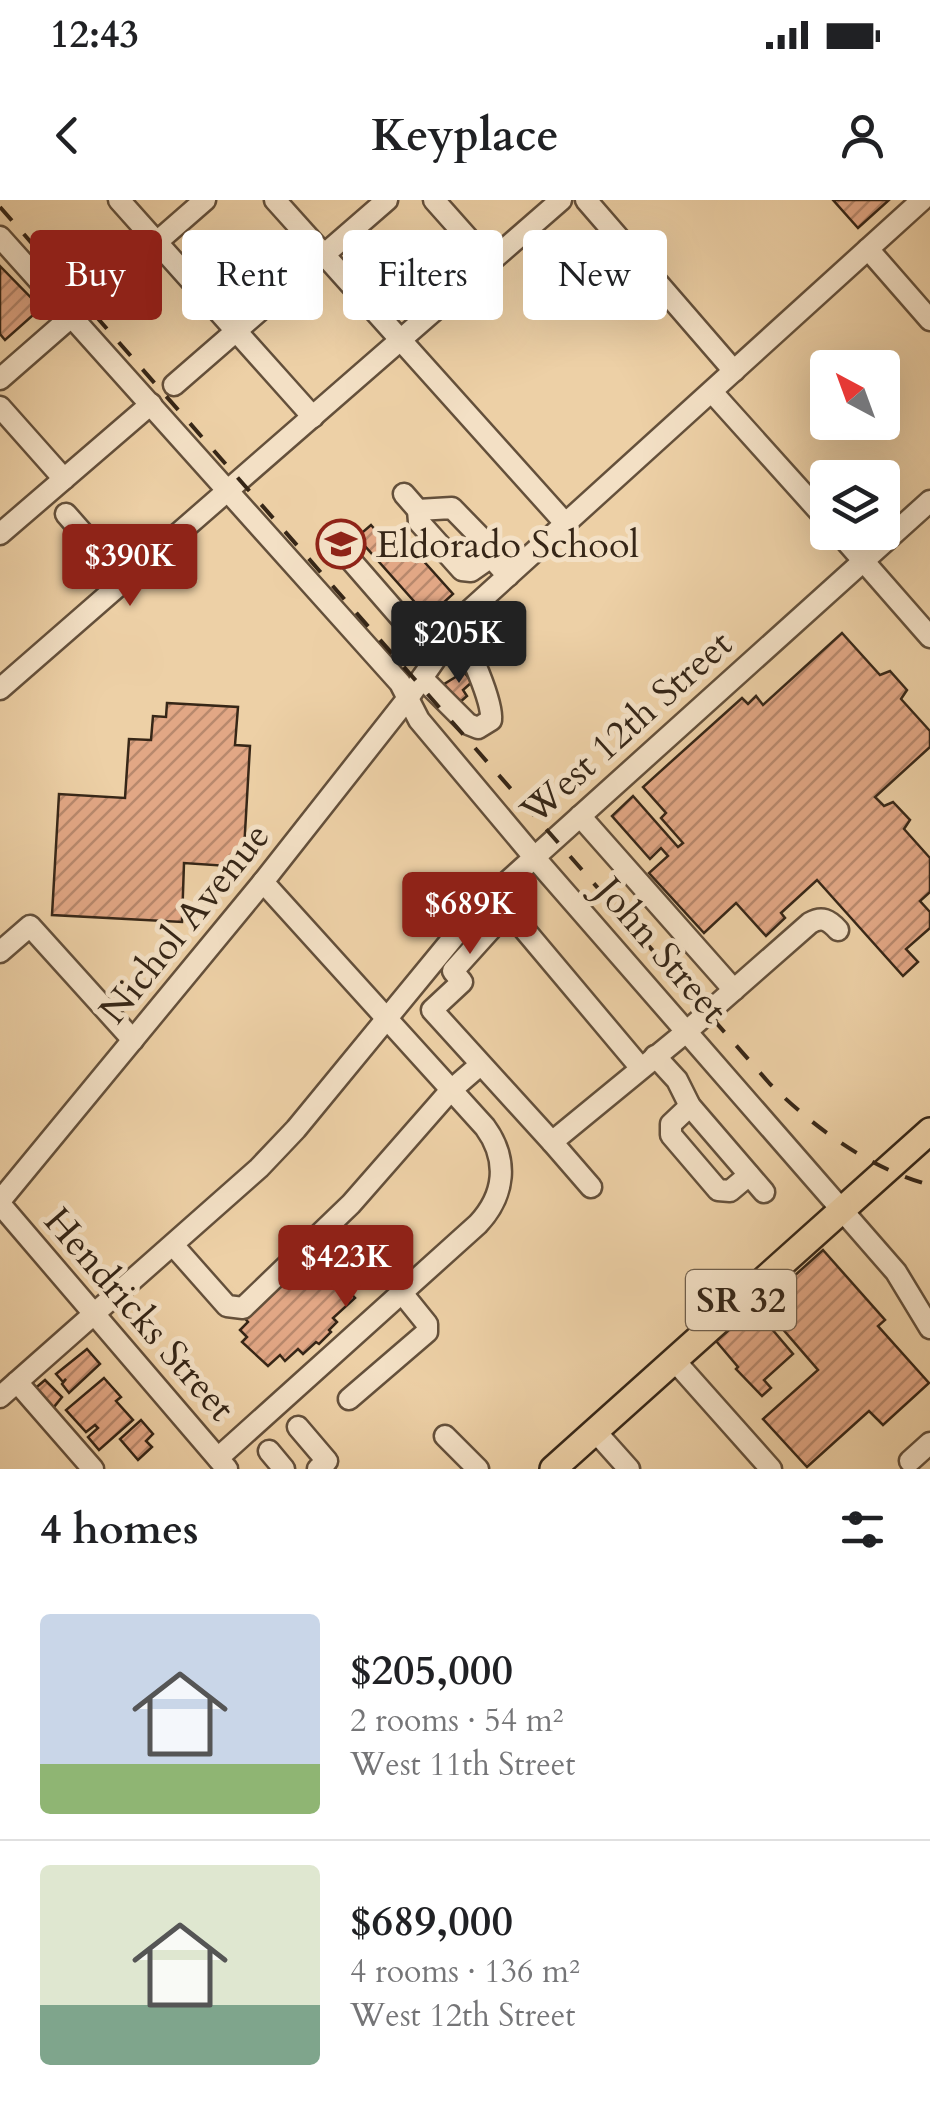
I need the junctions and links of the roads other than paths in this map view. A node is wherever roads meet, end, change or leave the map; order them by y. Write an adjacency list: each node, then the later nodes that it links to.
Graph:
1 (118, 200): 9 (street)
2 (205, 200): 12 (street)
3 (275, 200): 16 (street)
4 (387, 200): 16 (street)
5 (434, 200): 10 (street)
6 (561, 200): 15 (street)
7 (586, 200): 24 (street)
8 (922, 200): 13 (street, Nichol Avenue)
9 (145, 230)
10 (461, 230)
11 (0, 237): 17 (street, John Street)
12 (162, 238)
13 (868, 249): 21 (street); 24 (street, Nichol Avenue)
14 (162, 250): 22 (street)
15 (503, 251)
16 (324, 255): 22 (street); 23 (street)
17 (30, 270)
18 (68, 320): 25 (street)
19 (76, 320): 28 (street, John Street)
20 (424, 320): 23 (street)
21 (930, 320)
22 (236, 331): 26 (street); 30 (street)
23 (401, 340): 30 (street); 36 (street)
24 (734, 371): 27 (street, Nichol Avenue)
25 (0, 380)
26 (174, 385)
27 (712, 392): 33 (street); 36 (street, Nichol Avenue)
28 (150, 404): 31 (street); 32 (street, John Street)
29 (0, 408): 31 (street)
30 (313, 417): 32 (street)
31 (64, 479): 37 (street)
32 (228, 491): 43 (street); 46 (street, John Street)
33 (810, 501)
34 (930, 501): 41 (street, West 12th Street)
35 (66, 514): 43 (street)
36 (565, 523): 42 (street, Nichol Avenue)
37 (0, 534)
38 (341, 549): 44 (street)
39 (852, 550): 41 (street)
40 (492, 556): 40 (street); 42 (street)
41 (862, 562): 45 (street); 48 (street, West 12th Street)
42 (508, 576): 44 (street, Nichol Avenue)
43 (125, 581): 47 (street)
44 (451, 637): 46 (street, Nichol Avenue); 46 (street)
45 (930, 637)
46 (416, 687): 49 (street, John Street); 50 (street, Nichol Avenue)
47 (0, 689)
48 (580, 816): 49 (street, West 12th Street); 53 (street)
49 (534, 858): 54 (street, West 12th Street); 55 (street, John Street)
50 (263, 882): 54 (street); 56 (street, Nichol Avenue)
51 (838, 930): 53 (street)
52 (0, 952): 56 (street)
53 (734, 990): 55 (street)
54 (386, 1022): 59 (street); 68 (street, West 12th Street)
55 (686, 1032): 57 (street); 67 (street, John Street)
56 (133, 1040): 66 (street, Nichol Avenue)
57 (647, 1061): 58 (street); 60 (street); 62 (street)
58 (480, 1065): 59 (street); 62 (street)
59 (450, 1091): 68 (street); 69 (street)
60 (690, 1106): 63 (street); 63 (street)
61 (930, 1131): 67 (main road, SR 32)
62 (552, 1142): 64 (street)
63 (749, 1175): 65 (street)
64 (591, 1187)
65 (764, 1192)
66 (0, 1203): 70 (street, Hendricks Street)
67 (841, 1210): 71 (street, John Street); 72 (main road, SR 32)
68 (173, 1245): 70 (street, West 12th Street)
69 (402, 1293): 75 (street); 82 (street)
70 (95, 1315): 73 (street, West 12th Street); 82 (street, Hendricks Street)
71 (930, 1328)
72 (674, 1360): 77 (main road, SR 32); 89 (street)
73 (18, 1382): 74 (street, West 12th Street); 84 (street)
74 (0, 1397)
75 (349, 1399)
76 (298, 1427): 83 (street)
77 (595, 1430): 87 (main road, SR 32); 88 (street)
78 (445, 1436): 86 (street)
79 (930, 1443): 81 (street)
80 (269, 1451): 85 (street)
81 (910, 1461)
82 (222, 1463)
83 (326, 1466)
84 (93, 1469)
85 (284, 1469)
86 (478, 1469)
87 (552, 1469)
88 (630, 1469)
89 (771, 1469)

